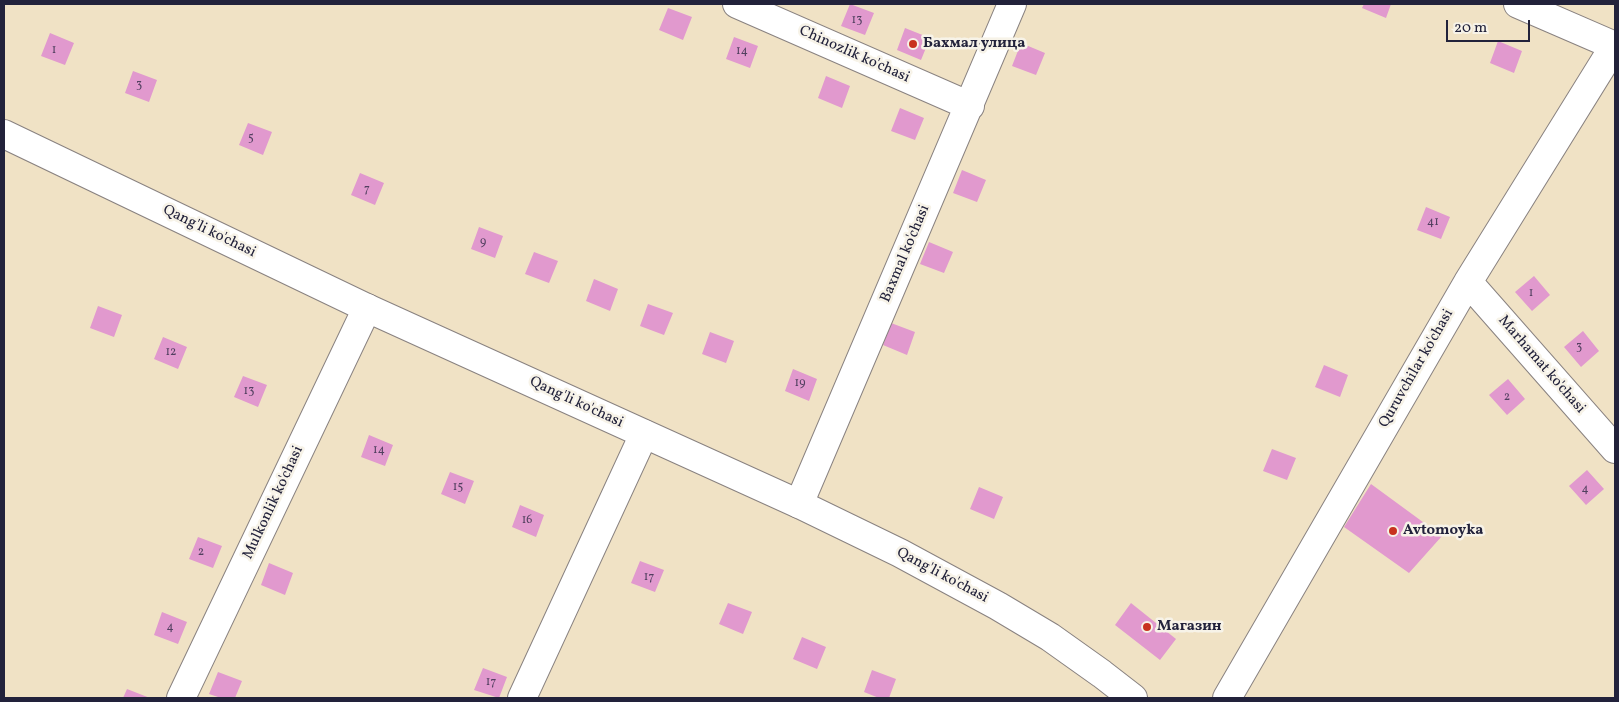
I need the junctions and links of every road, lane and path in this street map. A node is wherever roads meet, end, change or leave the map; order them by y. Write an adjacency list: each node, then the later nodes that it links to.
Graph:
1 (737, 4): 5 (street, Сhinozlik ko'chasi)
2 (1012, 4): 5 (street, Baхmal ko'chasi)
3 (1518, 4): 4 (street)
4 (1615, 45): 7 (street, Quruvchilar ko'chasi)
5 (970, 106): 11 (street, Baхmal ko'chasi)
6 (4, 134): 8 (street, Qang'li ko'chasi)
7 (1468, 282): 10 (street, Marhamat ko'chasi); 15 (street, Quruvchilar ko'chasi)
8 (367, 308): 9 (street, Qang'li ko'chasi); 12 (street, Mulkonlik ko'chasi)
9 (644, 434): 11 (street, Qang'li ko'chasi); 13 (street)
10 (1615, 449)
11 (799, 504): 14 (street, Qang'li ko'chasi)
12 (181, 698)
13 (522, 698)
14 (1133, 698)
15 (1228, 698)

